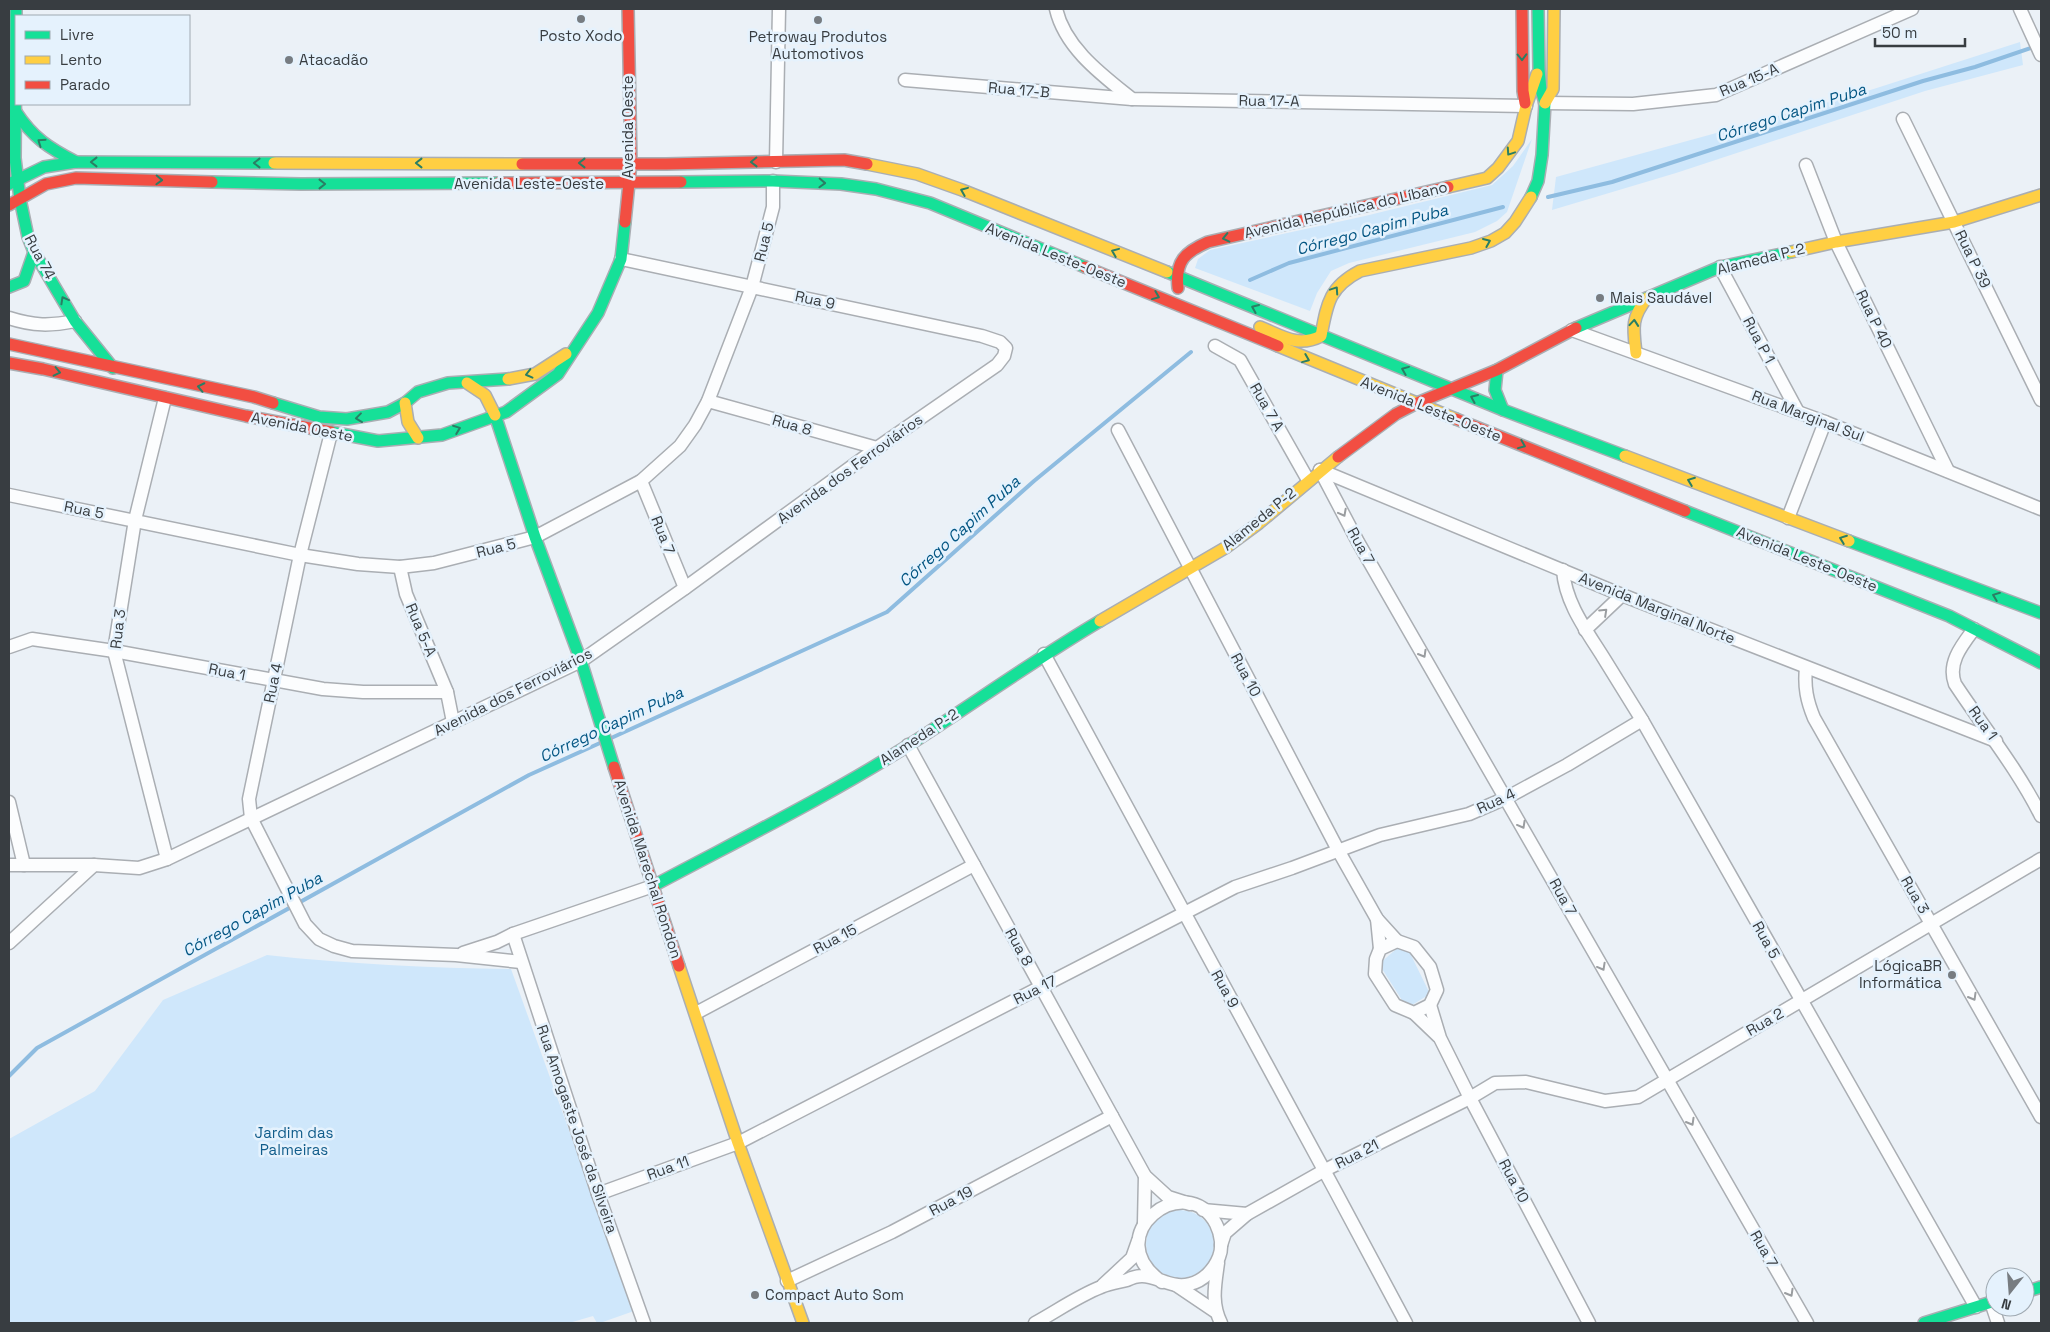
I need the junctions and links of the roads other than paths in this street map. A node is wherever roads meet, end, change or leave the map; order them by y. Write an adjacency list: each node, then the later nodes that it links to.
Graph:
1 (628, 9): 20 (main road, Avenida Oeste)
2 (779, 9): 19 (street)
3 (1056, 9): 12 (street)
4 (1522, 9): 15 (main road, Avenida República do Líbano, one-way to 15)
5 (1538, 9): 10 (main road, Avenida República do Líbano)
6 (1554, 9): 13 (main road, Avenida República do Líbano)
7 (1912, 9): 13 (street, Rua 15-A)
8 (2020, 9): 9 (street)
9 (2041, 55)
10 (1539, 69): 13 (main road, Avenida República do Líbano); 15 (main road, Avenida República do Líbano)
11 (905, 80): 12 (street, Rua 17-B)
12 (1132, 98): 15 (street, Rua 17-A)
13 (1545, 103): 44 (main road, Avenida República do Líbano, one-way to 13)
14 (16, 105): 16 (main road, Rua 74)
15 (1526, 106): 35 (main road, Avenida República do Líbano, one-way to 35)
16 (16, 112): 18 (main road, Avenida Leste-Oeste, one-way to 16); 23 (main road, Rua 74)
17 (1903, 119): 29 (street, Rua P 39)
18 (76, 162): 20 (main road, Avenida Leste-Oeste, one-way to 18); 23 (main road, Avenida Leste-Oeste)
19 (776, 162): 20 (main road, Avenida Leste-Oeste, one-way to 20); 35 (main road, Avenida Leste-Oeste, one-way to 19)
20 (631, 163): 25 (main road, Avenida Oeste)
21 (1806, 165): 31 (street, Rua P 40)
22 (76, 178): 25 (main road, Avenida Leste-Oeste, one-way to 25); 27 (main road, Avenida Leste-Oeste); 30 (main road)
23 (13, 181): 27 (main road, Rua 74)
24 (773, 181): 25 (main road, Avenida Leste-Oeste); 37 (street, Rua 5); 39 (main road, Avenida Leste-Oeste, one-way to 39)
25 (629, 183): 33 (main road, Avenida Oeste)
26 (2041, 195): 29 (main road, Alameda P-2)
27 (20, 199): 28 (main road, Avenida Leste-Oeste); 30 (main road, Rua 74)
28 (9, 205)
29 (1954, 222): 31 (main road, Alameda P-2); 56 (street, Rua P 39)
30 (25, 227): 32 (main road, Rua 74)
31 (1836, 242): 34 (main road, Alameda P-2); 69 (street, Rua P 40)
32 (34, 252): 36 (main road); 41 (main road, Rua 74, one-way to 32)
33 (621, 259): 37 (street, Rua 9); 48 (main road, Avenida Oeste)
34 (1720, 268): 38 (main road, Alameda P-2); 61 (street, Rua P 1)
35 (1176, 277): 39 (main road); 44 (main road, Avenida Leste-Oeste, one-way to 35)
36 (9, 287)
37 (752, 287): 47 (street, Rua 9); 57 (street, Rua 5)
38 (1648, 297): 43 (main road, Alameda P-2); 49 (main road, one-way to 38)
39 (1190, 310): 42 (main road, Avenida Leste-Oeste)
40 (9, 318): 41 (street)
41 (75, 321): 51 (main road, Rua 74)
42 (1232, 328): 44 (main road); 59 (main road, Avenida Leste-Oeste, one-way to 59)
43 (1572, 330): 49 (street, Rua Marginal Sul); 52 (main road, Alameda P-2)
44 (1321, 336): 54 (main road, Avenida Leste-Oeste, one-way to 44)
45 (9, 344): 51 (main road, Avenida Oeste)
46 (1215, 346): 70 (street, Rua 7 A)
47 (1006, 348): 67 (street, Avenida dos Ferroviários)
48 (572, 351): 53 (main road, Avenida Oeste, one-way to 53); 62 (main road, Avenida Oeste)
49 (1636, 353): 61 (street, Rua Marginal Sul)
50 (9, 363): 55 (main road, Avenida Oeste, one-way to 55)
51 (113, 368): 58 (main road, Avenida Oeste, one-way to 51)
52 (1496, 370): 54 (main road, Alameda P-2); 60 (main road)
53 (467, 383): 58 (main road, Avenida Oeste); 62 (main road, Avenida Marechal Rondon)
54 (1450, 388): 59 (main road, Alameda P-2); 60 (main road, Avenida Leste-Oeste, one-way to 54)
55 (165, 398): 65 (main road, Avenida Oeste); 75 (street, Rua 3)
56 (2041, 400)
57 (708, 401): 67 (street, Rua 8); 71 (street, Rua 5)
58 (405, 403): 66 (main road)
59 (1417, 403): 68 (main road, Alameda P-2); 84 (main road, Avenida Leste-Oeste, one-way to 84)
60 (1503, 410): 74 (main road, Avenida Leste-Oeste, one-way to 60)
61 (1798, 412): 63 (street, Rua Marginal Sul)
62 (495, 415): 66 (main road, Avenida Oeste, one-way to 62); 76 (main road, Avenida Marechal Rondon)
63 (1825, 422): 69 (street, Rua Marginal Sul); 74 (street)
64 (1118, 430): 79 (street, Rua 10)
65 (331, 433): 66 (main road, Avenida Oeste); 77 (street, Rua 4)
66 (418, 438)
67 (877, 448): 81 (street, Avenida dos Ferroviários)
68 (1320, 470): 70 (main road, Alameda P-2); 80 (street, Avenida Marginal Norte); 100 (street, Rua 7, one-way to 100)
69 (1948, 471): 73 (street, Rua Marginal Sul)
70 (1308, 480): 79 (main road, Alameda P-2)
71 (641, 481): 76 (street, Rua 5); 81 (street, Rua 7)
72 (9, 495): 75 (street, Rua 5)
73 (2041, 509)
74 (1788, 518): 83 (main road, Avenida Leste-Oeste, one-way to 74)
75 (136, 520): 77 (street, Rua 5); 87 (street, Rua 3)
76 (535, 537): 78 (street, Rua 5); 89 (main road, Avenida Marechal Rondon)
77 (300, 555): 78 (street, Rua 5); 92 (street, Rua 4)
78 (400, 567): 93 (street, Rua 5-A)
79 (1190, 568): 88 (main road, Alameda P-2); 104 (street, Rua 10)
80 (1563, 570): 82 (street, Avenida Marginal Norte); 85 (street, Rua 5)
81 (685, 588): 89 (street, Avenida dos Ferroviários)
82 (1622, 595): 85 (street, one-way to 82); 91 (street, Avenida Marginal Norte)
83 (2041, 613)
84 (1974, 629): 90 (main road, Avenida Leste-Oeste); 96 (street, Rua 1)
85 (1585, 630): 94 (street, Rua 5)
86 (9, 647): 87 (street, Rua 1)
87 (114, 651): 92 (street, Rua 1); 105 (street, Rua 3)
88 (1044, 654): 97 (main road, Alameda P-2); 112 (street, Rua 9)
89 (581, 661): 95 (street, Avenida dos Ferroviários); 111 (main road, Avenida Marechal Rondon)
90 (2041, 663)
91 (1806, 668): 96 (street, Avenida Marginal Norte); 114 (street, Rua 3)
92 (274, 681): 93 (street, Rua 1); 103 (street, Rua 4)
93 (447, 692): 95 (street)
94 (1642, 720): 100 (street, Rua 4); 122 (street, Rua 5)
95 (454, 722): 103 (street, Avenida dos Ferroviários)
96 (1996, 741): 98 (street, Rua 1)
97 (908, 745): 109 (street, Rua 8); 111 (main road, Alameda P-2)
98 (2026, 785): 99 (street); 102 (street, Rua 1)
99 (2041, 792)
100 (1506, 798): 104 (street, Rua 4); 127 (street, Rua 7, one-way to 127)
101 (9, 802): 108 (street)
102 (2041, 816)
103 (251, 818): 105 (street, Avenida dos Ferroviários); 119 (street, Rua 4)
104 (1338, 850): 112 (street, Rua 17); 113 (street, Rua 10)
105 (167, 859): 110 (street, Avenida dos Ferroviários)
106 (2041, 859): 114 (street, Rua 2)
107 (9, 865): 108 (street, Avenida dos Ferroviários)
108 (24, 865): 110 (street, Avenida dos Ferroviários)
109 (974, 865): 121 (street, Rua 8); 125 (street, Rua 15)
110 (94, 866): 117 (street)
111 (653, 886): 115 (street, Alameda P-2); 125 (main road, Avenida Marechal Rondon)
112 (1183, 913): 121 (street, Rua 17); 132 (street, Rua 9)
113 (1377, 919): 116 (street, Rua 10); 118 (street, Rua 10)
114 (1931, 924): 122 (street, Rua 2); 130 (street, Rua 3, one-way to 130)
115 (513, 934): 119 (street, Alameda P-2); 120 (street, Rua Amogaste José da Silveira)
116 (1397, 941): 118 (street); 123 (street)
117 (9, 943)
118 (1380, 949): 124 (street)
119 (456, 955): 120 (street)
120 (521, 962): 134 (street, Rua Amogaste José da Silveira)
121 (1041, 988): 129 (street, Rua 8); 131 (street, Rua 17)
122 (1801, 1001): 127 (street, Rua 2); 147 (street, Rua 5)
123 (1430, 1006): 124 (street); 126 (street, Rua 10)
124 (1414, 1012): 126 (street, Rua 10)
125 (696, 1014): 131 (main road, Avenida Marechal Rondon)
126 (1440, 1038): 128 (street, Rua 10)
127 (1666, 1080): 128 (street, Rua 2); 154 (street, Rua 7, one-way to 154)
128 (1470, 1098): 132 (street, Rua 21); 153 (street, Rua 10)
129 (1112, 1116): 133 (street, Rua 8); 142 (street, Rua 19)
130 (2041, 1117)
131 (738, 1143): 134 (street, Rua 11); 142 (main road, Avenida Marechal Rondon)
132 (1325, 1170): 137 (street, Rua 21); 152 (street, Rua 9)
133 (1145, 1176): 135 (street, Rua 8); 138 (street)
134 (598, 1194): 149 (street, Rua Amogaste José da Silveira)
135 (1190, 1204): 136 (street); 138 (street)
136 (1203, 1210): 137 (street); 140 (street)
137 (1247, 1214): 140 (street, Rua 21)
138 (1144, 1223): 139 (street)
139 (1139, 1236): 143 (street); 145 (street)
140 (1221, 1245): 141 (street)
141 (1219, 1258): 144 (street); 148 (street)
142 (787, 1281): 150 (main road, Avenida Marechal Rondon)
143 (1162, 1282): 144 (street); 145 (street)
144 (1176, 1285): 148 (street)
145 (1102, 1287): 151 (street)
146 (1985, 1304): 147 (main road)
147 (1976, 1307): 155 (main road)
148 (1219, 1318)
149 (644, 1323)
150 (803, 1323)
151 (1035, 1323)
152 (1406, 1323)
153 (1589, 1323)
154 (1807, 1323)
155 (1924, 1323)

